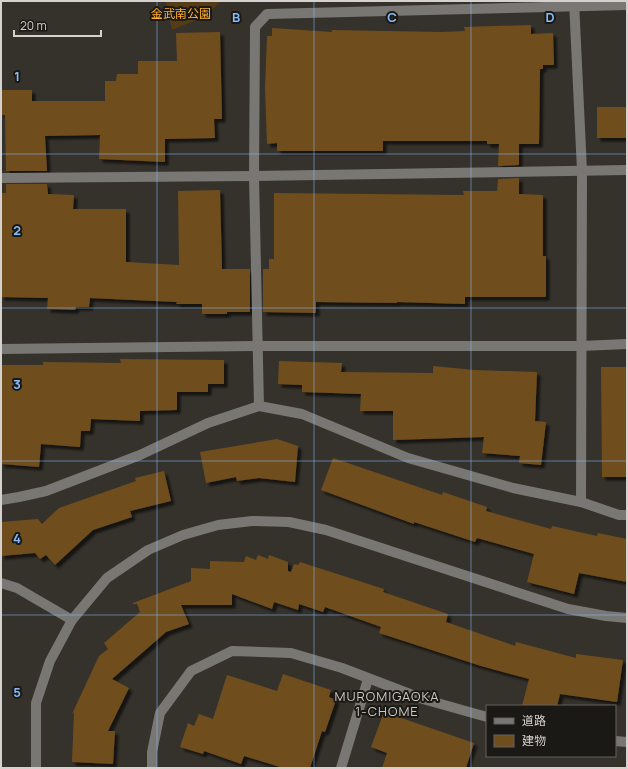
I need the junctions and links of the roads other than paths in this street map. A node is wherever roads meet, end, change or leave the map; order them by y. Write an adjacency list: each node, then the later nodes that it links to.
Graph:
1 (574, 3): 2 (street); 4 (street); 5 (street)
2 (627, 5)
3 (627, 170): 4 (street)
4 (582, 171): 5 (street); 9 (street)
5 (254, 176): 6 (street); 8 (street)
6 (1, 178)
7 (627, 344): 9 (street)
8 (258, 346): 9 (street); 10 (street); 11 (street)
9 (581, 346): 13 (street)
10 (1, 349)
11 (259, 406): 12 (street); 13 (street)
12 (1, 500)
13 (581, 502): 14 (street)
14 (627, 515)
15 (1, 583): 17 (street)
16 (627, 618): 17 (street)
17 (72, 620): 22 (street)
18 (368, 679): 19 (street); 23 (street); 24 (street)
19 (486, 717)
20 (616, 741): 21 (street)
21 (627, 742)
22 (36, 768)
23 (152, 768)
24 (341, 768)

